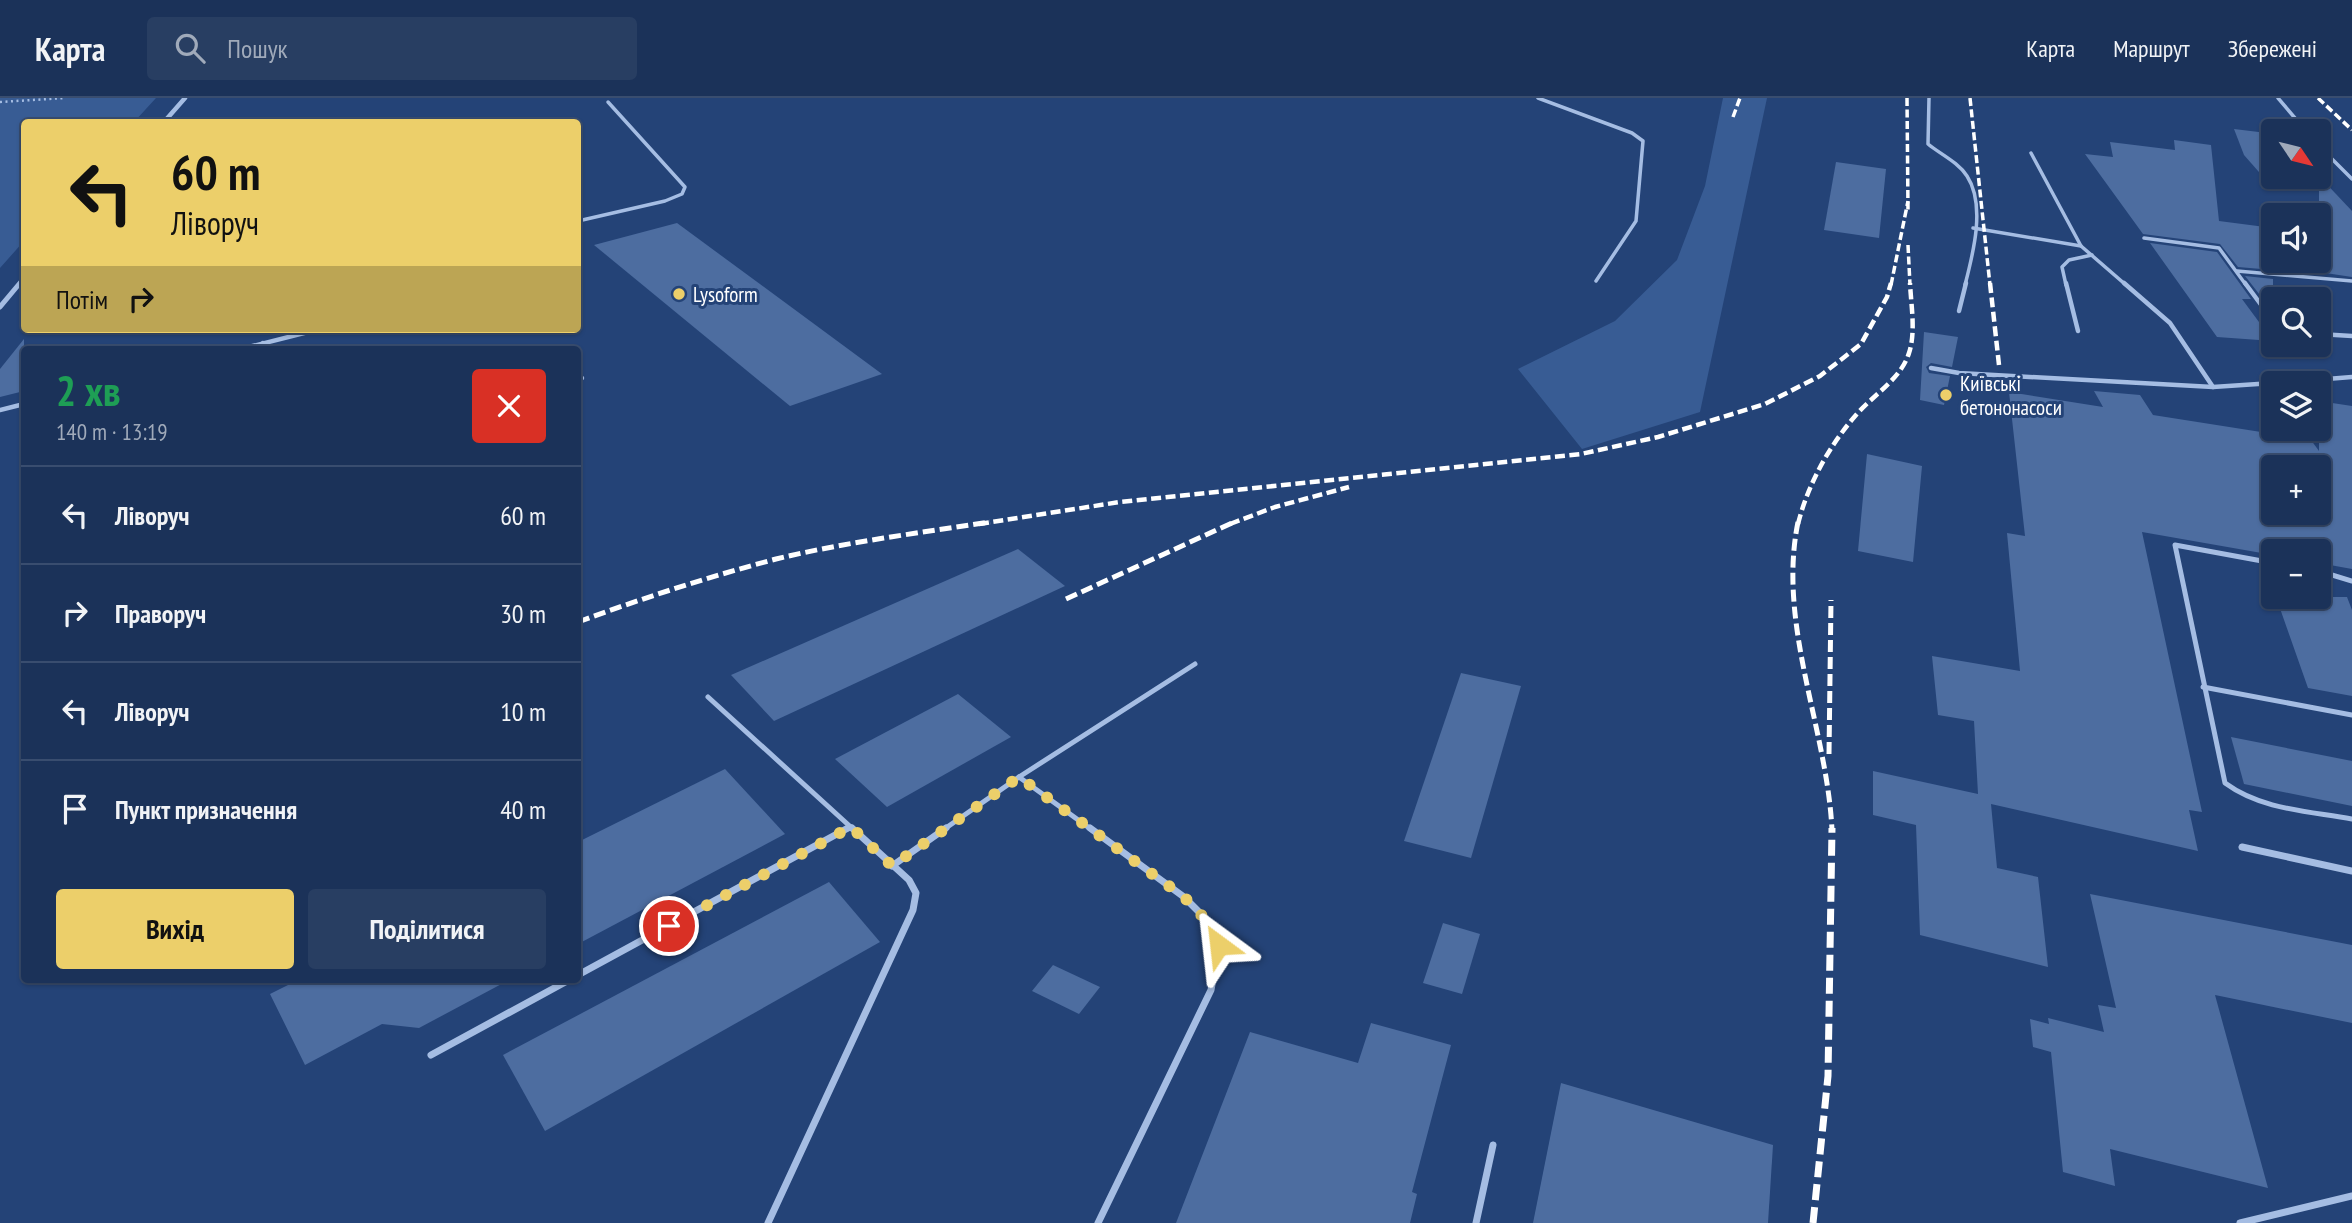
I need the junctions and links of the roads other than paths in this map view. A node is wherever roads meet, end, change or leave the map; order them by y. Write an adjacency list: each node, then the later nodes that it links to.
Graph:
1 (185, 98): 6 (street)
2 (1538, 98): 17 (lane)
3 (1929, 98): 12 (lane)
4 (2278, 98): 7 (lane)
5 (608, 102): 11 (lane)
6 (167, 119)
7 (2296, 119)
8 (2031, 153): 14 (lane)
9 (2331, 158): 10 (lane)
10 (2352, 179)
11 (581, 220)
12 (1973, 228): 14 (lane); 22 (lane)
13 (2144, 238): 16 (lane)
14 (2081, 246): 15 (lane)
15 (2092, 255): 23 (lane); 34 (lane)
16 (2236, 271): 18 (lane); 20 (lane)
17 (1596, 281)
18 (2352, 281)
19 (21, 282): 21 (street)
20 (2261, 305)
21 (0, 307)
22 (1959, 311)
23 (2078, 331)
24 (304, 333): 27 (lane)
25 (2331, 335): 26 (lane)
26 (2352, 336)
27 (263, 343): 28 (lane); 29 (lane)
28 (252, 346)
29 (268, 346)
30 (1931, 368): 34 (lane)
31 (2352, 377): 32 (lane)
32 (2331, 379)
33 (2261, 384): 34 (lane)
34 (2213, 387)
35 (21, 405): 36 (lane)
36 (0, 410)
37 (2261, 561): 41 (lane)
38 (2331, 575): 39 (lane)
39 (2352, 581)
40 (1195, 664): 44 (lane)
41 (2203, 687): 43 (lane); 45 (lane)
42 (708, 697): 46 (lane)
43 (2352, 715)
44 (1019, 777): 48 (lane); 56 (lane)
45 (2352, 819)
46 (851, 827): 48 (lane); 50 (lane)
47 (2242, 847): 49 (lane)
48 (892, 866): 55 (lane)
49 (2352, 871)
50 (581, 973)
51 (563, 983): 52 (lane)
52 (431, 1055)
53 (1493, 1144): 57 (lane)
54 (2352, 1196): 58 (lane)
55 (768, 1223)
56 (1098, 1223)
57 (1476, 1223)
58 (2240, 1223)

